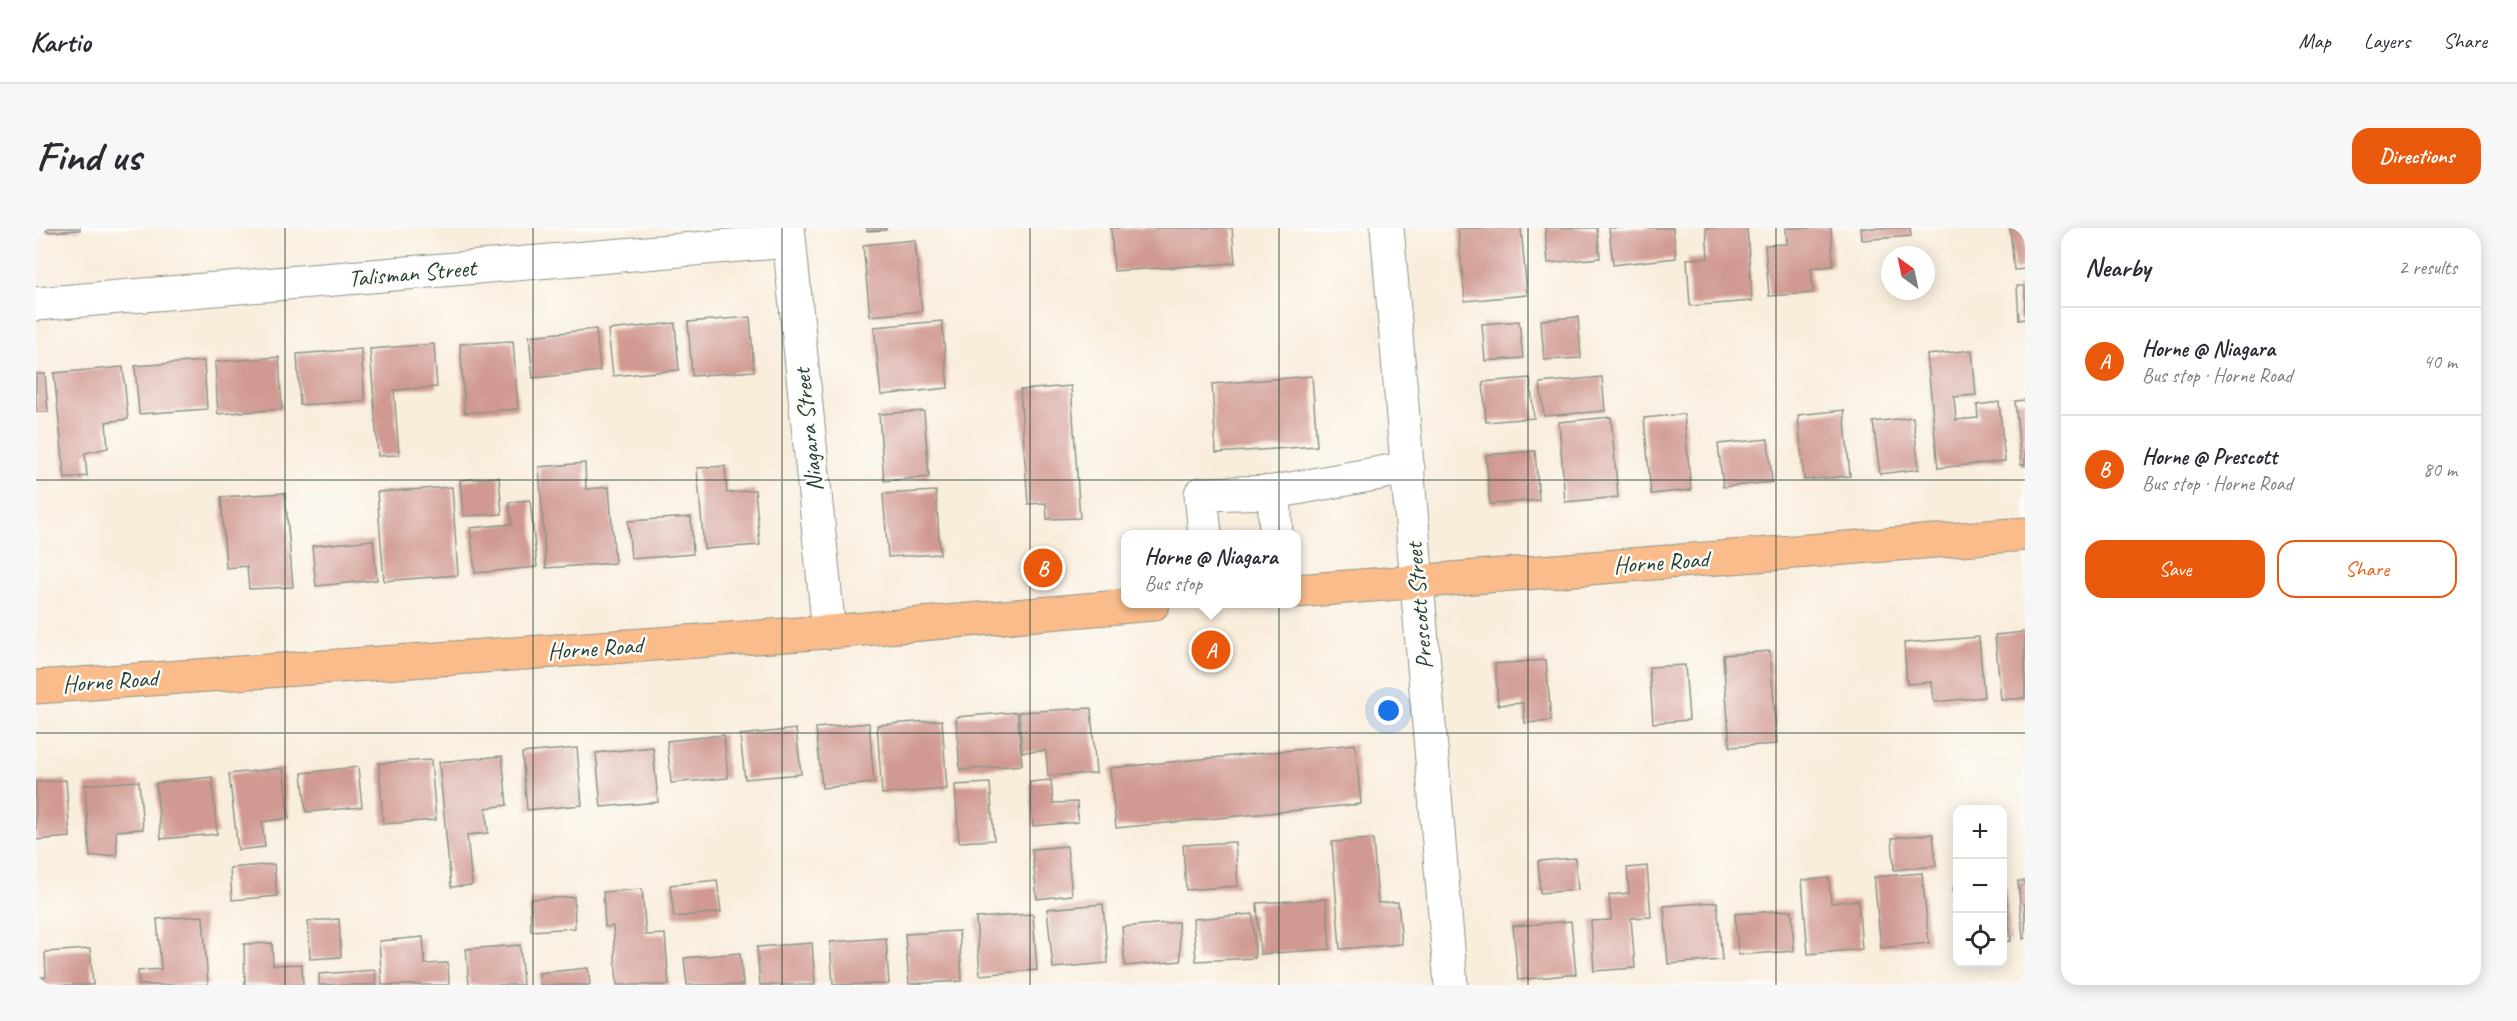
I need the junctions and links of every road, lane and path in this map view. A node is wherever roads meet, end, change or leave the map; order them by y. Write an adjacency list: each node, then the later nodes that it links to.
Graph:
1 (1388, 228): 4 (street, Prescott Street)
2 (788, 235): 3 (street, Talisman Street); 12 (street, Niagara Street)
3 (36, 304)
4 (1408, 468): 5 (street); 9 (street, Prescott Street)
5 (1275, 492): 6 (street); 7 (street)
6 (1205, 530)
7 (1276, 530)
8 (2025, 534): 9 (main road, Horne Road)
9 (1417, 580): 10 (main road, Horne Road); 14 (street, Prescott Street)
10 (1301, 591)
11 (1121, 606): 12 (main road, Horne Road)
12 (828, 632): 13 (main road, Horne Road)
13 (36, 687)
14 (1451, 985)

